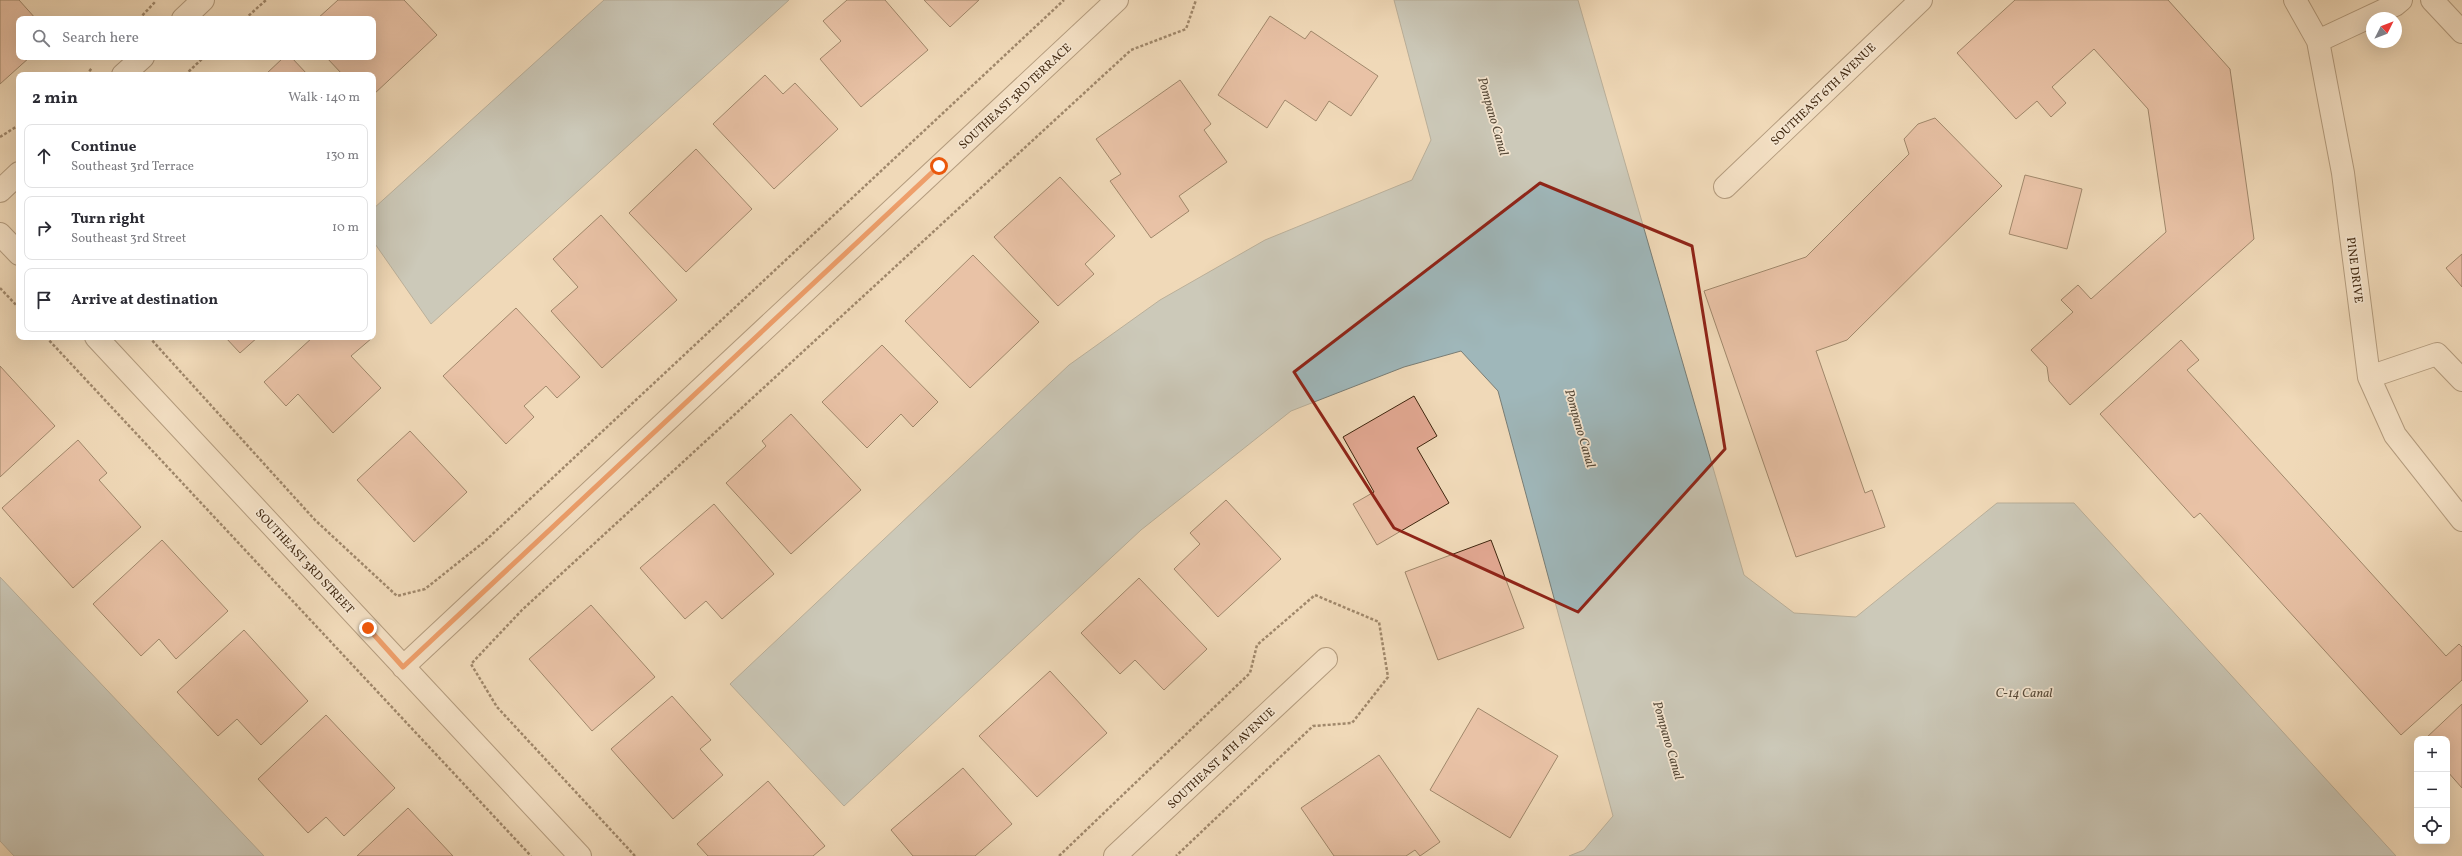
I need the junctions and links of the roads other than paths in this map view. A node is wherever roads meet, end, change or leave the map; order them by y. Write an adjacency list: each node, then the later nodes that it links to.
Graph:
1 (203, 0): 7 (street)
2 (1117, 0): 22 (street, SOUTHEAST 3RD TERRACE)
3 (1921, 0): 13 (street, SOUTHEAST 6TH AVENUE)
4 (2295, 0): 9 (street, PINE DRIVE)
5 (2402, 0): 9 (street)
6 (2432, 0): 8 (street)
7 (186, 16)
8 (2462, 32)
9 (2318, 40): 18 (street, PINE DRIVE)
10 (139, 60): 11 (street)
11 (126, 72)
12 (16, 176): 14 (street)
13 (1725, 187)
14 (0, 191)
15 (0, 234): 16 (street)
16 (16, 251)
17 (99, 340): 22 (street, SOUTHEAST 3RD STREET)
18 (2369, 377): 19 (street); 20 (street, PINE DRIVE)
19 (2462, 380)
20 (2462, 520)
21 (1326, 659): 24 (street, SOUTHEAST 4TH AVENUE)
22 (403, 667): 23 (street, SOUTHEAST 3RD STREET)
23 (580, 856)
24 (1115, 856)

